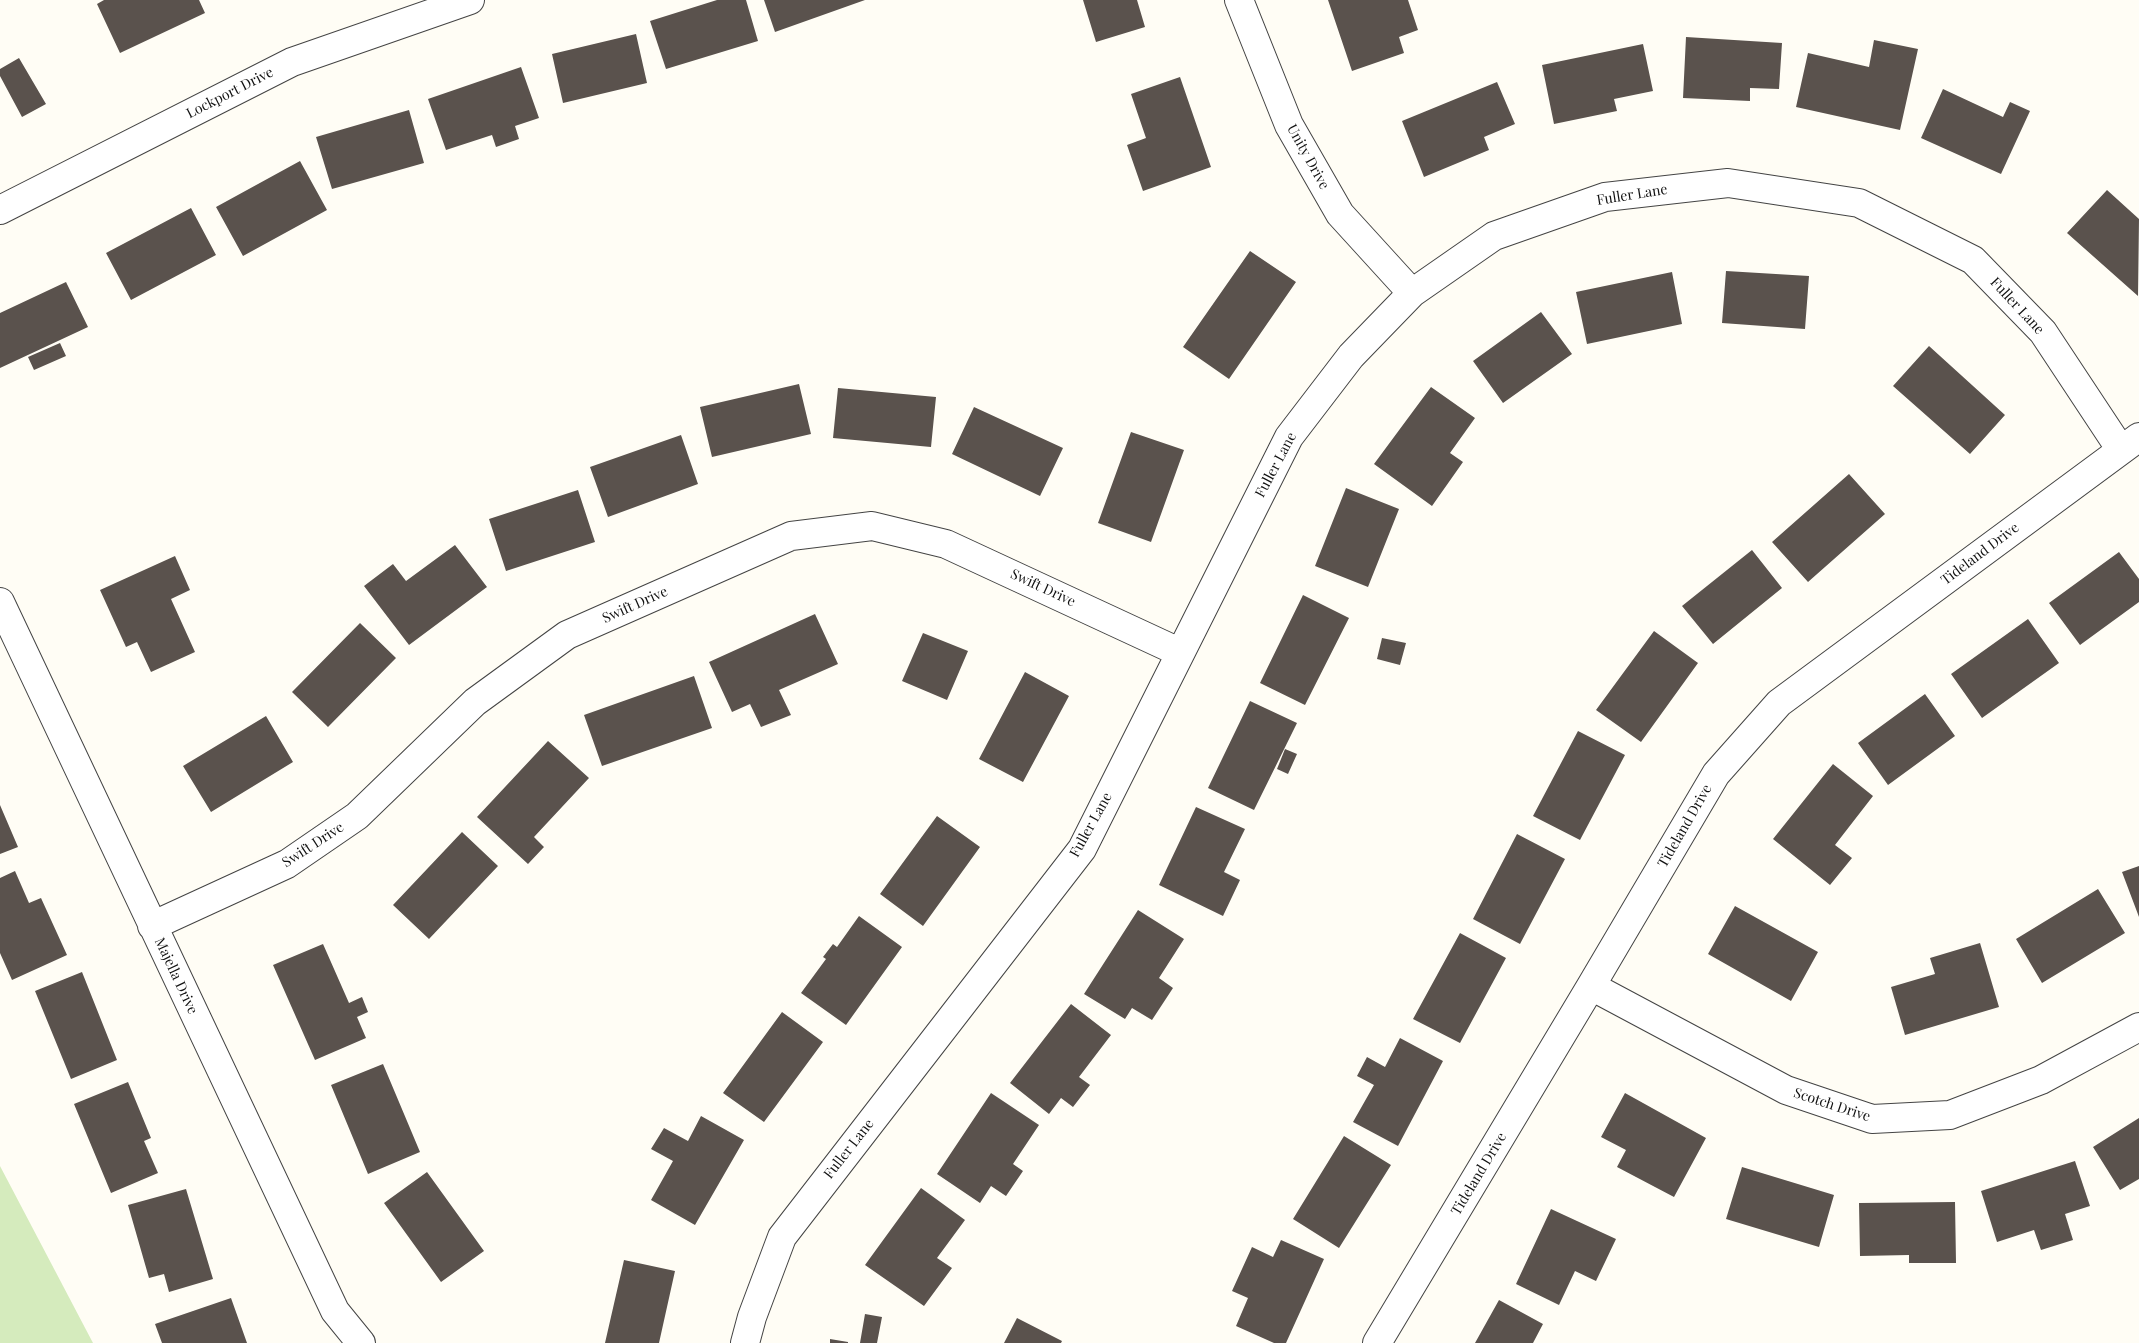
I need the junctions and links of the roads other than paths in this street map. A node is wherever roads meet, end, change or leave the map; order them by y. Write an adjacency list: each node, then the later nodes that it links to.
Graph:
1 (470, 0): 3 (street, Lockport Drive)
2 (1239, 0): 4 (street, Unity Drive)
3 (0, 210)
4 (1412, 293): 5 (street, Fuller Lane); 7 (street, Fuller Lane)
5 (2130, 443): 9 (street, Tideland Drive)
6 (0, 602): 8 (street, Majella Drive)
7 (1179, 652): 8 (street, Swift Drive); 12 (street, Fuller Lane)
8 (152, 926): 11 (street, Majella Drive)
9 (1591, 986): 10 (street, Scotch Drive); 13 (street, Tideland Drive)
10 (2139, 1027)
11 (362, 1343)
12 (745, 1343)
13 (1377, 1343)

